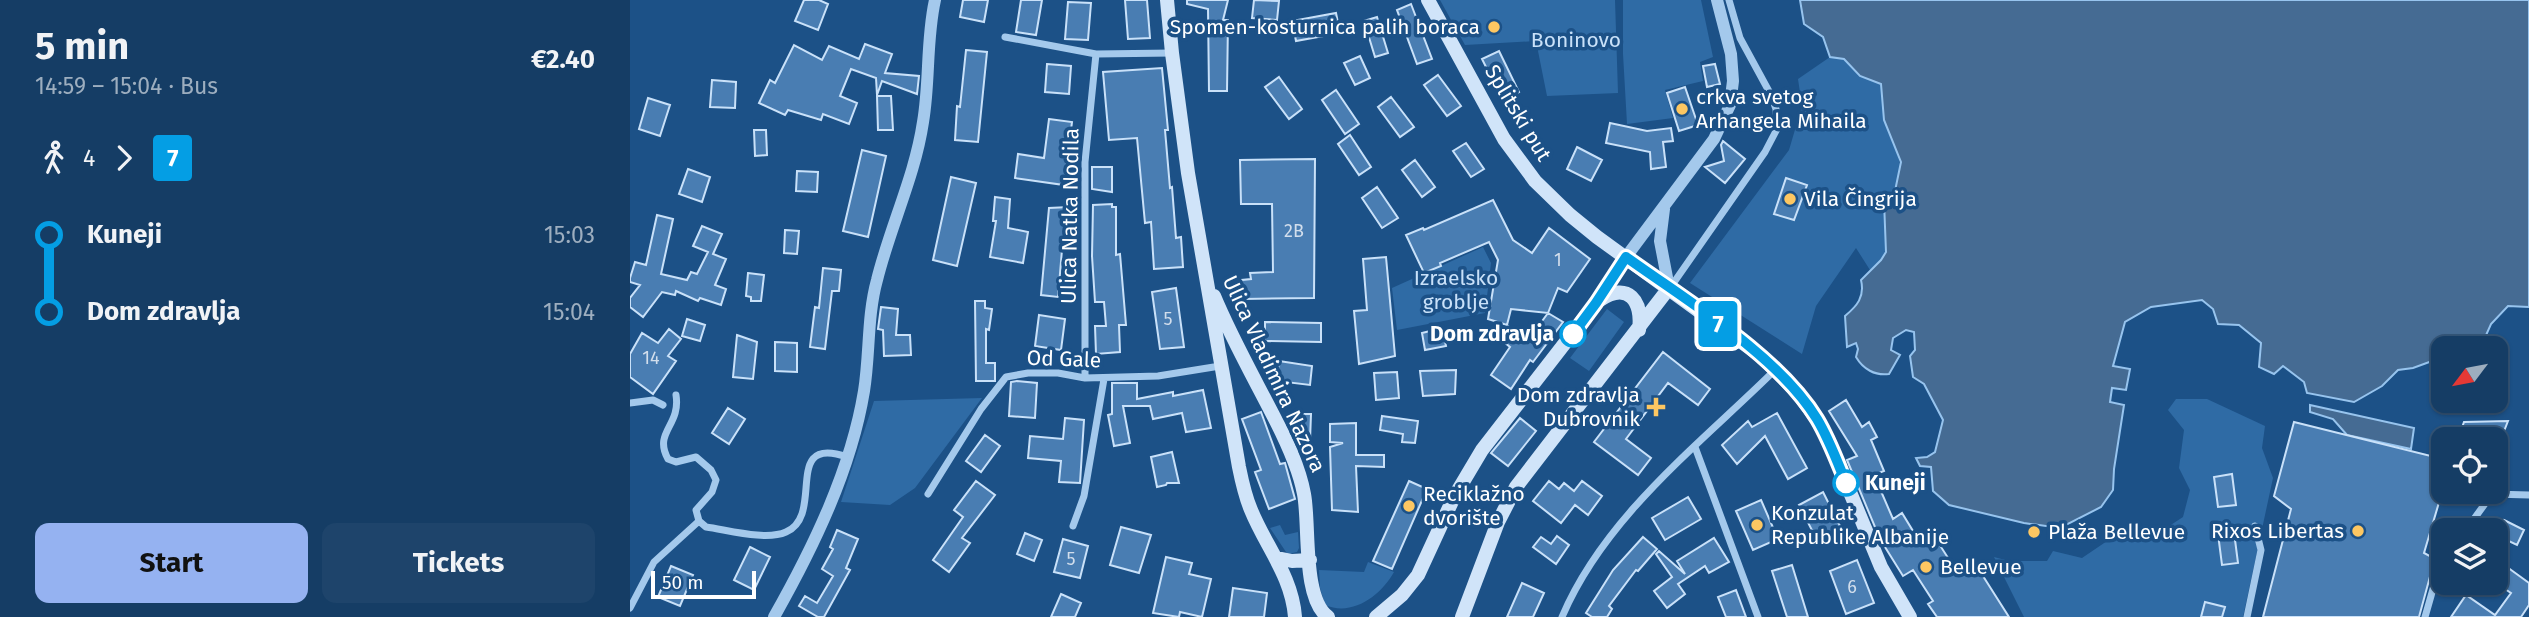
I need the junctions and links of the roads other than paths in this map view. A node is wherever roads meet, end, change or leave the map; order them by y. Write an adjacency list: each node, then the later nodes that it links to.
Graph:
1 (935, 0): 24 (street)
2 (1167, 0): 7 (main road, Ulica Vladimira Nazora)
3 (1428, 0): 10 (main road, Splitski put)
4 (1717, 0): 9 (street)
5 (1729, 0): 12 (street)
6 (1005, 37): 8 (street)
7 (1172, 53): 8 (street); 11 (main road, Ulica Vladimira Nazora)
8 (1096, 54): 18 (street, Ulica Natka Nodila)
9 (1665, 205): 10 (street); 12 (street)
10 (1626, 257): 12 (main road, Splitski put); 13 (main road)
11 (1203, 269): 15 (main road, Ulica Vladimira Nazora); 16 (main road, Ulica Vladimira Nazora)
12 (1670, 288): 14 (main road); 17 (main road, Splitski put)
13 (1596, 303): 14 (main road); 35 (main road)
14 (1639, 330): 40 (main road)
15 (1244, 358): 16 (main road); 32 (main road, Ulica Vladimira Nazora)
16 (1220, 366): 19 (street, Od Gale); 31 (main road, Ulica Vladimira Nazora)
17 (1776, 370): 23 (street); 43 (main road, Splitski put)
18 (1085, 378): 19 (street, Od Gale); 25 (street, Od Gale)
19 (1104, 379): 29 (street)
20 (677, 396): 28 (street)
21 (630, 403): 22 (street)
22 (663, 405)
23 (1695, 447): 41 (street); 42 (street)
24 (847, 457): 28 (street); 36 (street)
25 (928, 494)
26 (2529, 495): 27 (street)
27 (2475, 518)
28 (699, 521): 34 (street)
29 (1073, 526)
30 (2255, 526): 44 (street)
31 (1276, 558): 32 (main road); 37 (main road, Ulica Vladimira Nazora)
32 (1310, 560): 38 (main road, Ulica Vladimira Nazora)
33 (2431, 595): 45 (street)
34 (630, 608)
35 (1381, 613): 39 (main road)
36 (774, 617)
37 (1295, 617)
38 (1328, 617)
39 (1367, 617)
40 (1462, 617)
41 (1562, 617)
42 (1758, 617)
43 (1910, 617)
44 (2247, 617)
45 (2425, 617)

